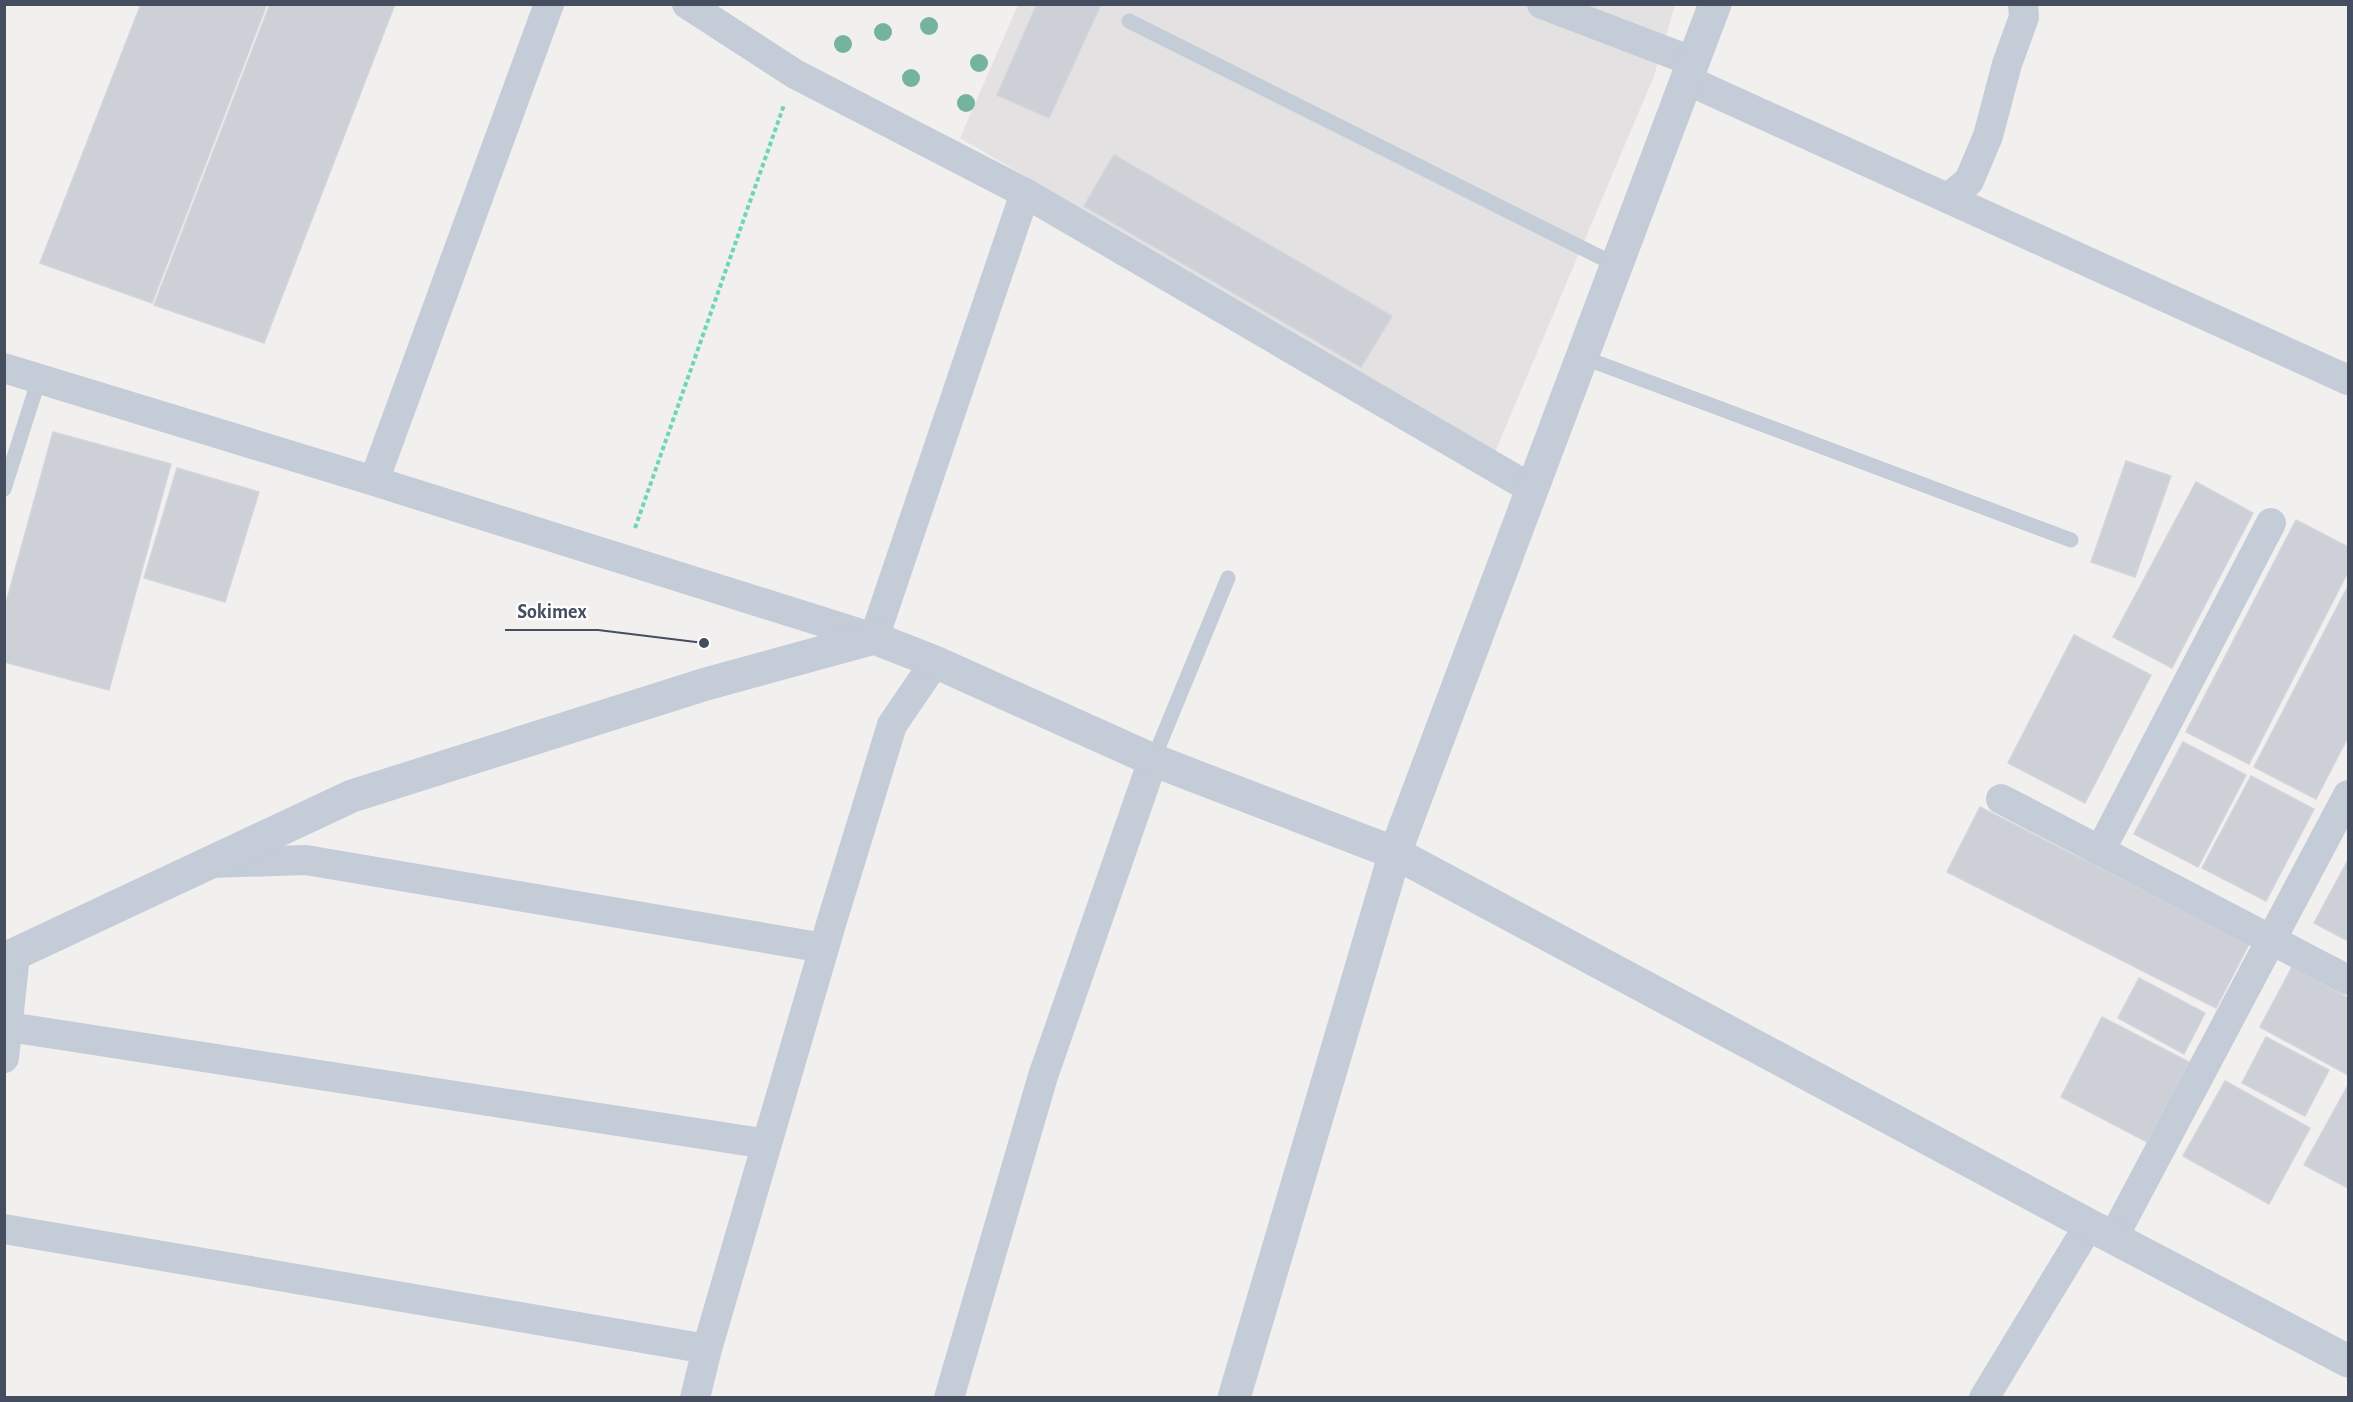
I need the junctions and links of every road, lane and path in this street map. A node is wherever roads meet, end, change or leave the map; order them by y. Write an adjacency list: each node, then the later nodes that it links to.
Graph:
1 (549, 4): 16 (street)
2 (687, 4): 8 (street)
3 (1542, 4): 7 (street)
4 (1715, 4): 7 (street)
5 (2023, 4): 10 (street)
6 (1129, 21): 11 (lane)
7 (1690, 71): 10 (street); 11 (street)
8 (795, 74): 9 (street); 21 (path)
9 (1025, 193): 18 (street); 23 (street)
10 (1948, 198): 15 (street)
11 (1616, 265): 12 (street)
12 (1582, 357): 18 (street); 20 (lane)
13 (4, 368): 14 (street)
14 (39, 379): 16 (street); 17 (lane)
15 (2349, 380)
16 (374, 481): 21 (street)
17 (4, 489)
18 (1532, 489): 29 (street)
19 (2271, 523): 28 (street)
20 (2071, 540)
21 (623, 560): 23 (street)
22 (1228, 578): 25 (lane)
23 (874, 638): 24 (street); 30 (street)
24 (935, 662): 25 (street); 32 (street)
25 (1153, 760): 29 (street); 43 (street)
26 (2349, 795): 31 (street)
27 (2001, 799): 28 (street)
28 (2100, 851): 31 (street)
29 (1395, 853): 39 (street); 44 (street)
30 (210, 863): 32 (street); 33 (street)
31 (2271, 940): 34 (street); 39 (street)
32 (824, 948): 37 (street)
33 (10, 957): 35 (street)
34 (2349, 980)
35 (9, 1027): 36 (street); 37 (street)
36 (4, 1059)
37 (767, 1144): 40 (street)
38 (4, 1229): 40 (street)
39 (2101, 1232): 41 (street); 45 (street)
40 (707, 1349): 42 (street)
41 (2349, 1361)
42 (695, 1398)
43 (949, 1398)
44 (1234, 1398)
45 (1984, 1398)

